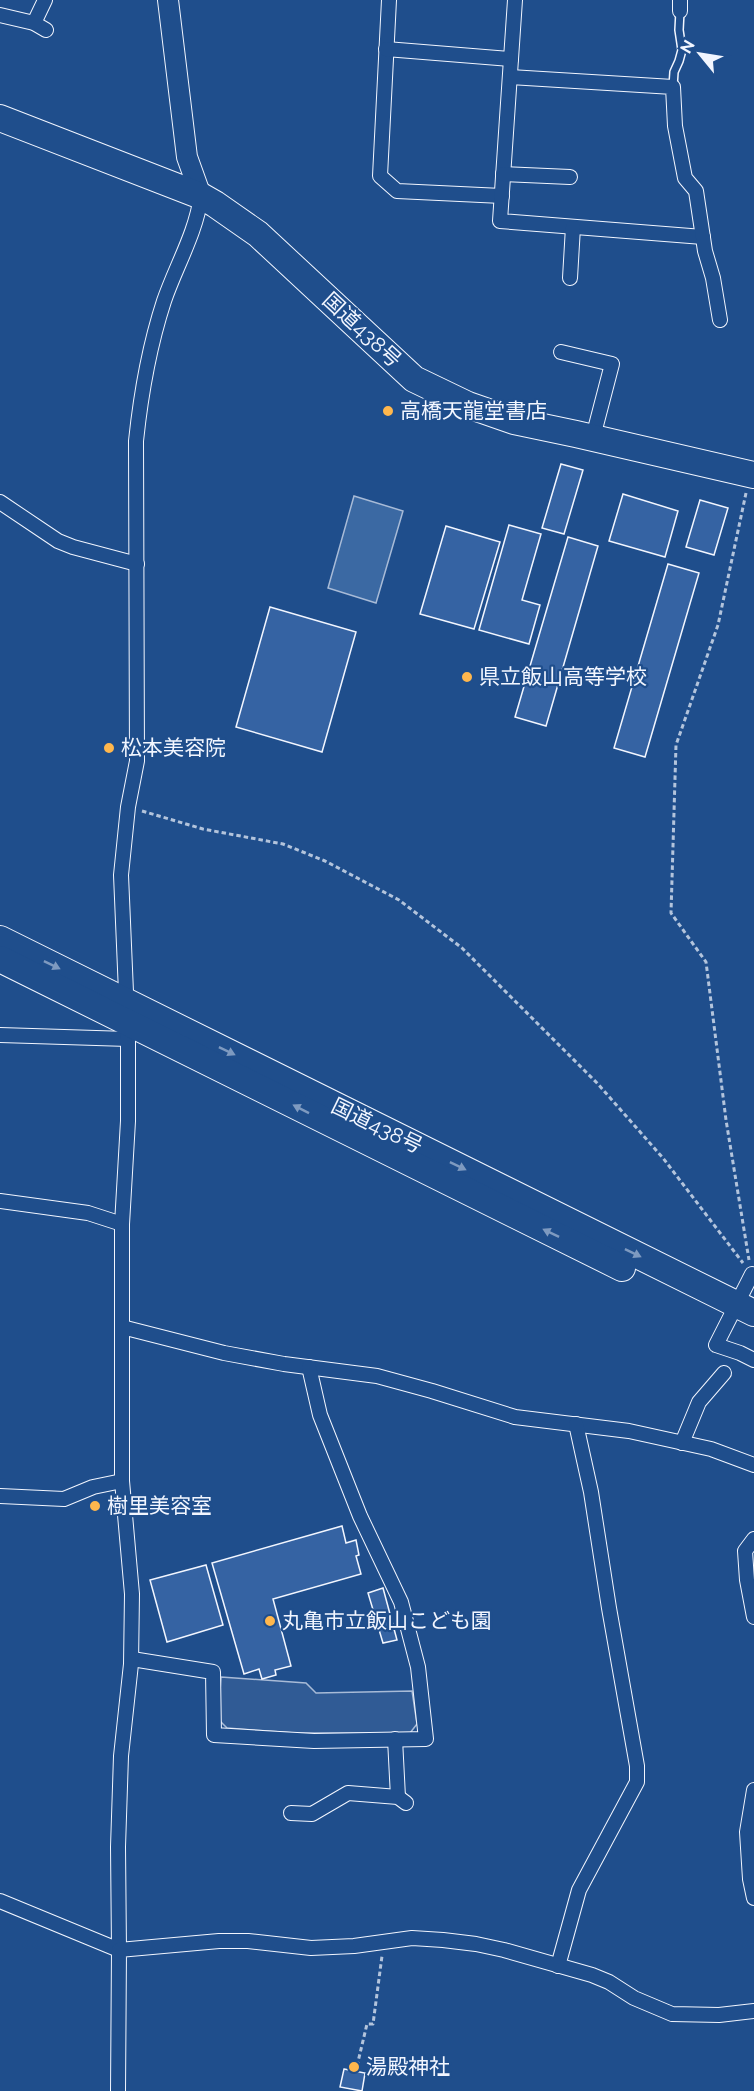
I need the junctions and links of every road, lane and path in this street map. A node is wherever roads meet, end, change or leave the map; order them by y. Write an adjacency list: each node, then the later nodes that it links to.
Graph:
1 (45, 0): 6 (street)
2 (168, 0): 14 (street)
3 (389, 0): 7 (street)
4 (515, 0): 8 (street)
5 (680, 6): 10 (lane)
6 (0, 15)
7 (387, 49): 8 (street); 15 (street)
8 (511, 59): 9 (street)
9 (510, 77): 10 (street); 12 (street)
10 (673, 87): 17 (street)
11 (0, 118): 14 (highway, 国道438号)
12 (504, 174): 13 (street); 15 (street)
13 (570, 177)
14 (201, 196): 21 (highway, 国道438号); 24 (street)
15 (502, 196): 16 (street)
16 (573, 227): 17 (street); 18 (street)
17 (703, 237): 19 (street)
18 (570, 278)
19 (720, 320)
20 (561, 352): 21 (street)
21 (593, 438): 22 (highway, 国道438号)
22 (752, 474): 32 (path)
23 (0, 502): 24 (street)
24 (137, 564): 25 (street)
25 (128, 807): 28 (street); 32 (path)
26 (0, 939): 28 (highway, 国道438号, one-way to 28)
27 (0, 959): 28 (highway, 国道438号)
28 (128, 1021): 29 (street); 31 (street); 33 (highway, 国道438号)
29 (0, 1035)
30 (0, 1201): 31 (street)
31 (122, 1224): 34 (street)
32 (752, 1274): 33 (street)
33 (739, 1312): 35 (highway, 国道438号); 36 (street)
34 (122, 1327): 37 (street); 42 (street)
35 (754, 1333)
36 (754, 1360)
37 (309, 1367): 39 (street); 47 (street)
38 (724, 1373): 40 (street)
39 (576, 1424): 40 (street); 54 (street)
40 (682, 1443): 41 (street)
41 (754, 1465)
42 (122, 1481): 43 (street); 46 (street)
43 (0, 1496)
44 (754, 1539): 45 (street)
45 (754, 1617)
46 (132, 1659): 47 (street); 53 (street)
47 (395, 1739): 49 (street)
48 (754, 1790): 50 (street)
49 (291, 1813)
50 (754, 1898)
51 (0, 1901): 53 (street)
52 (383, 1943): 53 (street); 54 (street); 56 (path)
53 (119, 1950): 57 (street)
54 (558, 1966): 55 (street)
55 (754, 2011)
56 (357, 2066)
57 (118, 2091)

